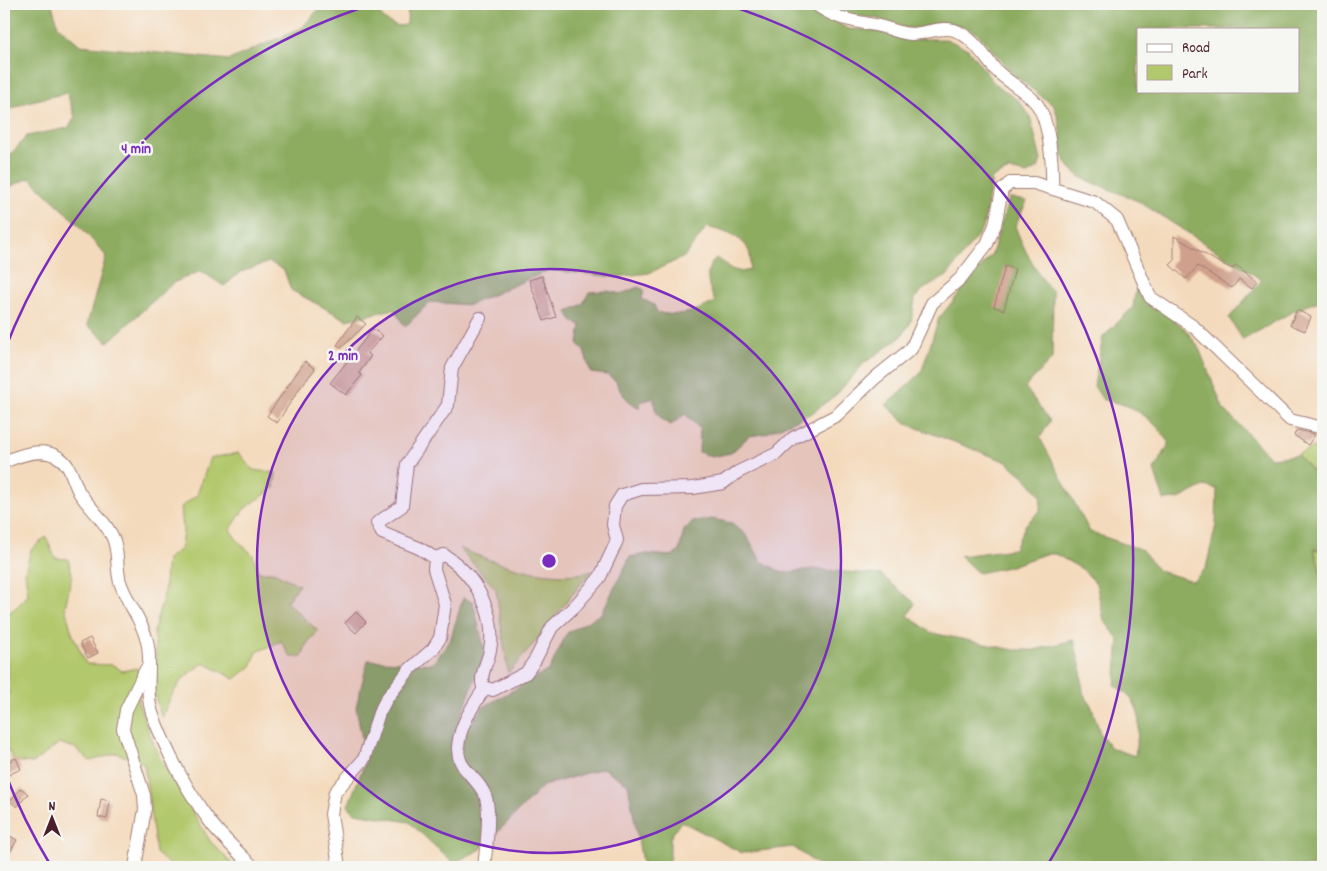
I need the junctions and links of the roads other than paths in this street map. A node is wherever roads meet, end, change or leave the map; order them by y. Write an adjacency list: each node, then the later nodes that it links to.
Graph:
1 (815, 4): 2 (street)
2 (1052, 188): 4 (street); 8 (street)
3 (480, 318): 6 (street)
4 (1323, 428)
5 (4, 462): 7 (street)
6 (435, 558): 8 (street); 11 (street)
7 (148, 665): 9 (street); 10 (street)
8 (484, 689): 12 (street)
9 (135, 867)
10 (253, 867)
11 (339, 867)
12 (484, 867)

